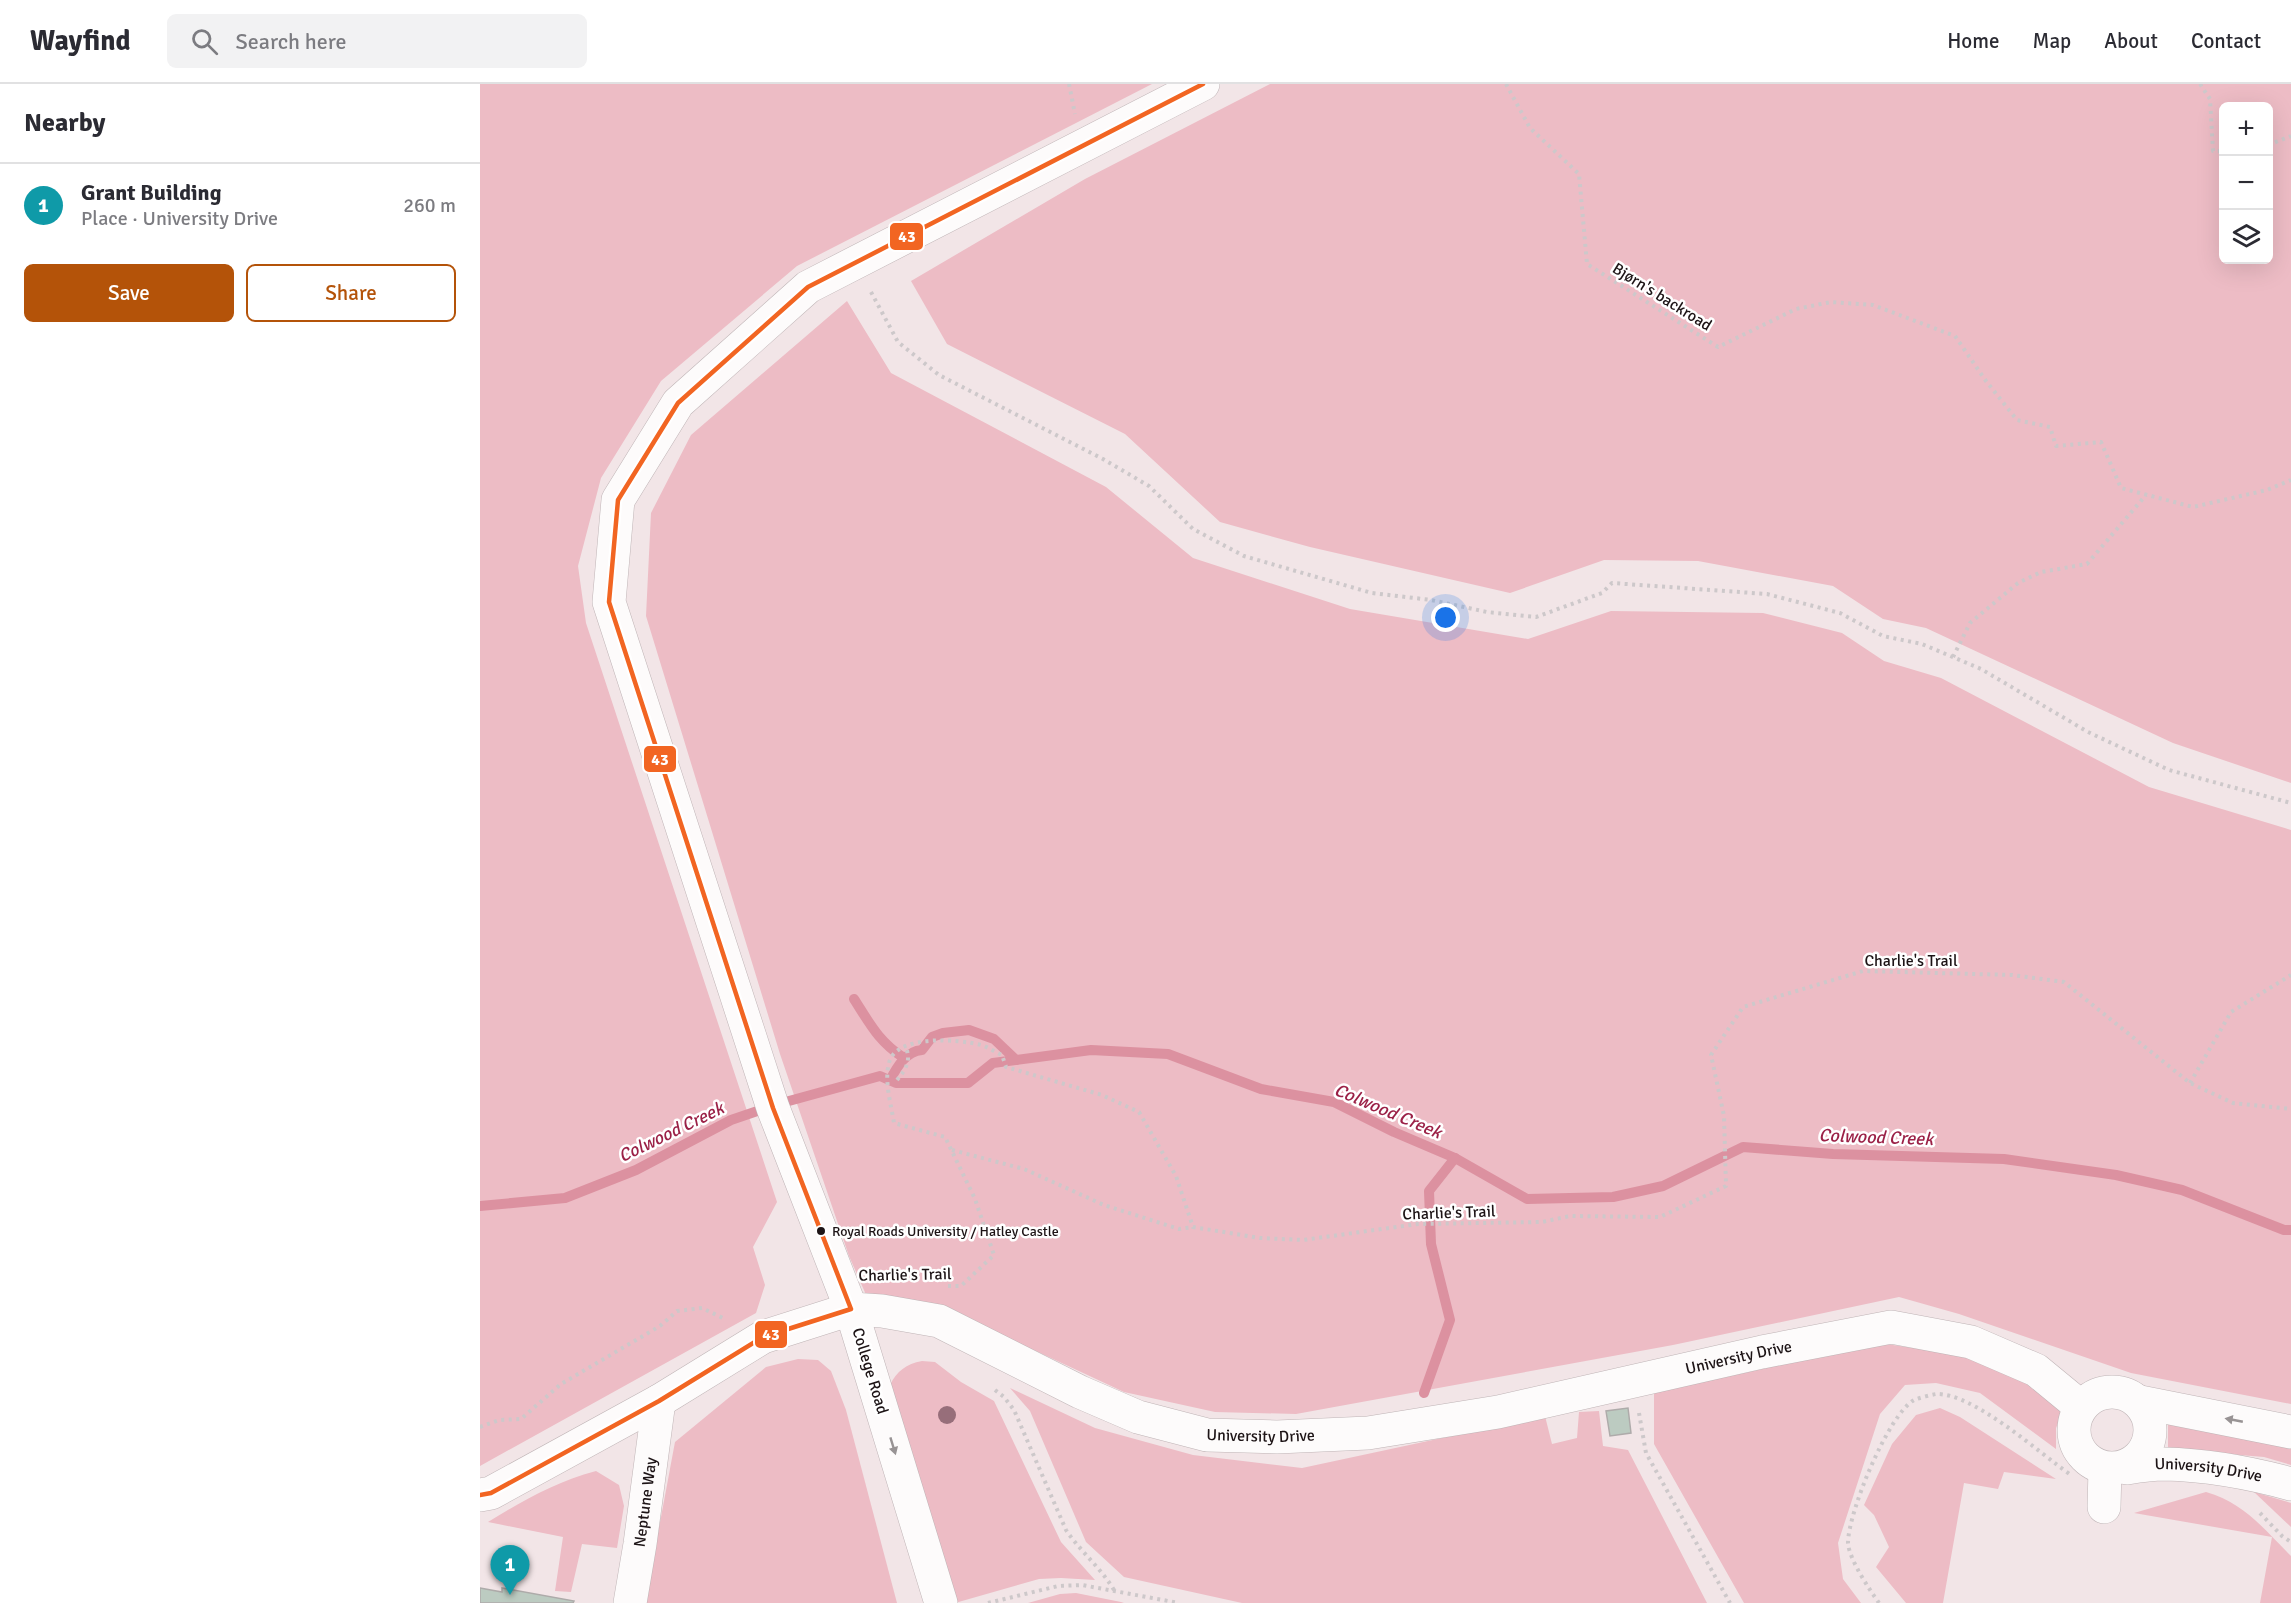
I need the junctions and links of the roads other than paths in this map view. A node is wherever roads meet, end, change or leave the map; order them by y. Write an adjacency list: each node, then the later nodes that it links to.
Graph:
1 (1203, 84): 2 (street, College Road)
2 (851, 1309): 3 (street, University Drive); 5 (street, University Drive); 11 (street, College Road, one-way to 11)
3 (659, 1401): 9 (street, University Drive); 10 (street, Neptune Way)
4 (2140, 1402): 5 (street); 6 (street, one-way to 4); 7 (street)
5 (2081, 1407): 7 (street)
6 (2291, 1432)
7 (2110, 1483): 8 (street, University Drive)
8 (2291, 1484)
9 (480, 1495)
10 (630, 1603)
11 (941, 1603)

